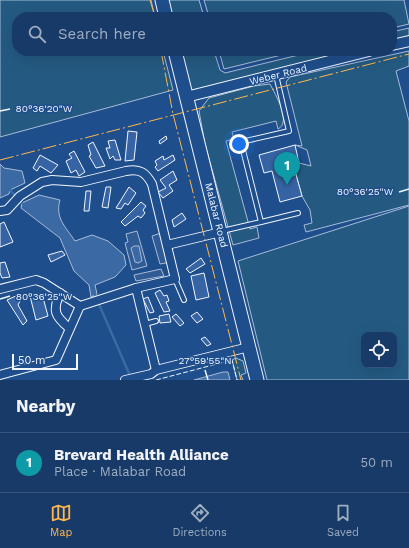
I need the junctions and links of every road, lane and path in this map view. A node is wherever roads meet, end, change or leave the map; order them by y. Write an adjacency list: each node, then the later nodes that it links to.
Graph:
1 (162, 0): 2 (main road)
2 (165, 12)
3 (409, 41): 4 (street)
4 (397, 44)
5 (176, 56): 8 (main road, Malabar Road)
6 (349, 56): 7 (street, Weber Road)
7 (276, 74): 8 (street, Weber Road); 11 (lane)
8 (186, 97): 12 (main road, Malabar Road)
9 (0, 211): 13 (street)
10 (298, 213): 11 (lane)
11 (261, 222): 12 (lane)
12 (221, 232): 13 (street); 23 (main road, Malabar Road)
13 (167, 245): 14 (street)
14 (175, 279): 15 (street); 18 (lane)
15 (136, 288): 19 (street); 21 (street)
16 (0, 289): 17 (street)
17 (60, 293): 19 (street); 22 (street)
18 (184, 300)
19 (80, 306): 22 (street)
20 (156, 321): 21 (lane)
21 (145, 324): 24 (street)
22 (69, 328): 25 (street)
23 (249, 347): 24 (street); 27 (main road, Malabar Road)
24 (156, 370): 26 (street)
25 (0, 375)
26 (126, 380)
27 (257, 380)

